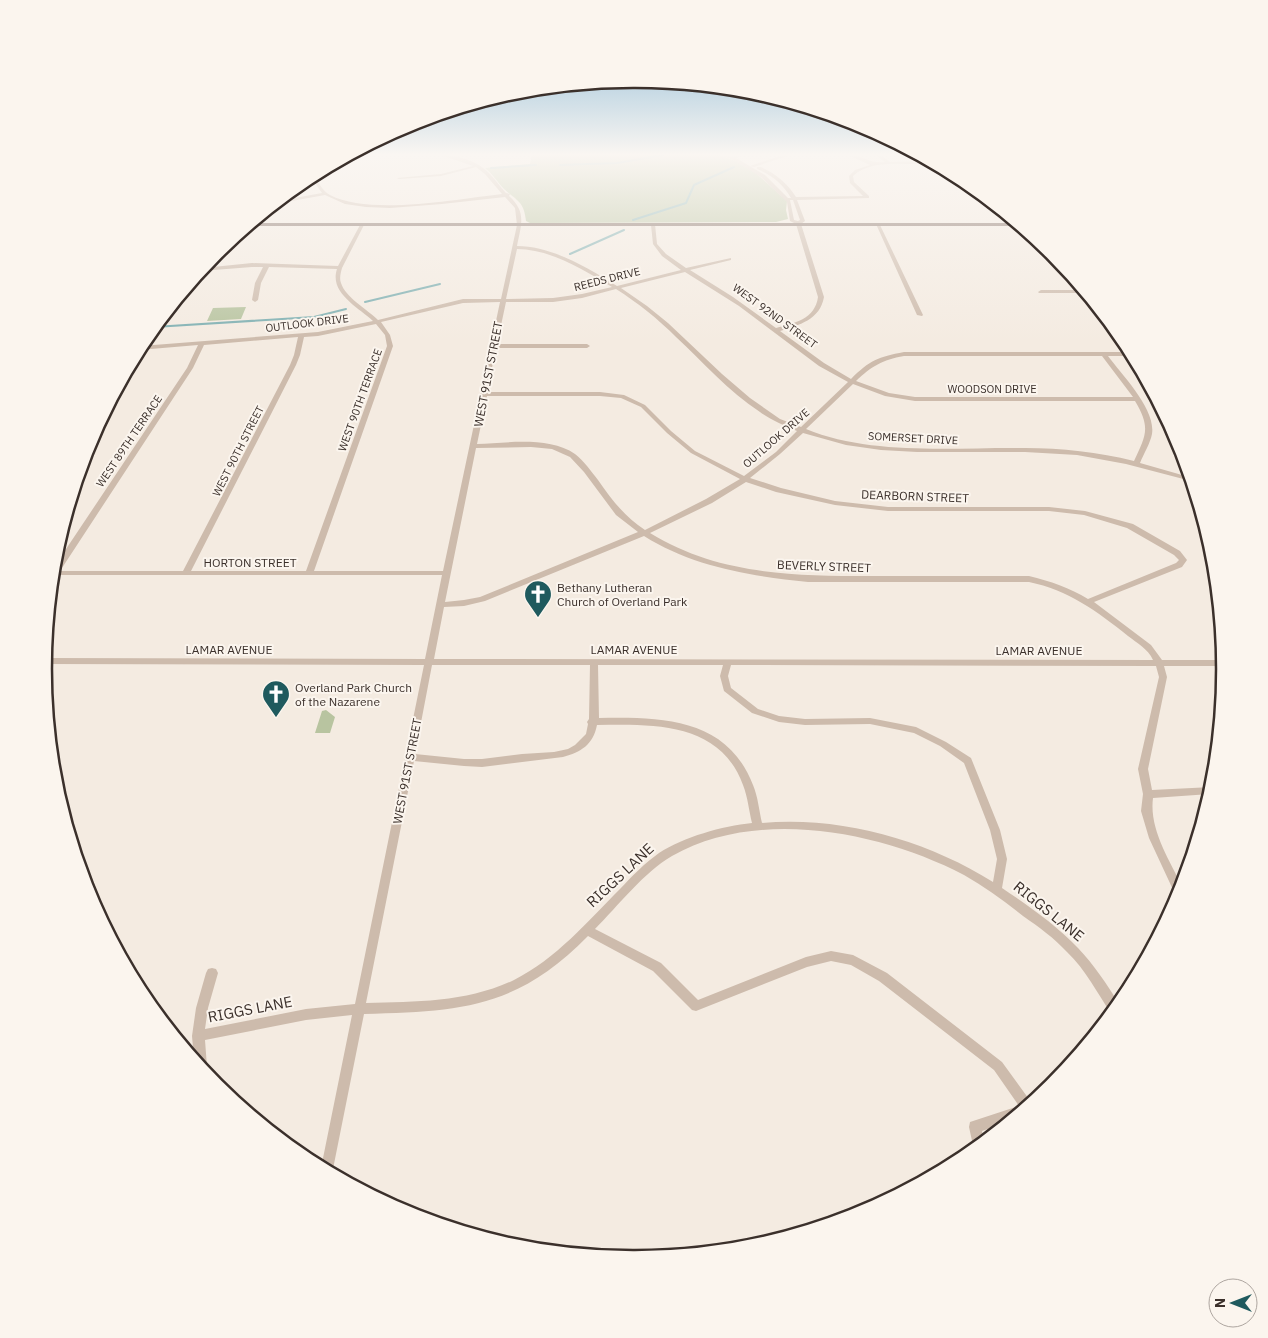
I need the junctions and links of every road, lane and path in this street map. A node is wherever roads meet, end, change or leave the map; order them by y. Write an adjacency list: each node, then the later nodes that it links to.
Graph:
1 (520, 217): 7 (street)
2 (792, 217): 4 (street)
3 (802, 217): 4 (street)
4 (798, 224): 8 (main road); 9 (main road); 24 (street)
5 (259, 225): 6 (main road)
6 (362, 225): 7 (main road); 15 (street)
7 (519, 225): 8 (main road); 11 (street, WEST 91ST STREET)
8 (653, 225): 16 (street, WEST 92ND STREET)
9 (878, 225): 10 (main road); 22 (street)
10 (1009, 225)
11 (514, 247): 17 (street, SOMERSET DRIVE); 21 (street, WEST 91ST STREET)
12 (729, 259): 16 (street)
13 (267, 265): 14 (street); 15 (street); 20 (street)
14 (213, 268)
15 (340, 268): 23 (street, WEST 90TH TERRACE)
16 (685, 269): 17 (street, REEDS DRIVE); 24 (street, WEST 92ND STREET)
17 (618, 287): 21 (street, REEDS DRIVE); 35 (street, SOMERSET DRIVE)
18 (1041, 292): 19 (street)
19 (1076, 292)
20 (255, 300)
21 (503, 300): 23 (street, OUTLOOK DRIVE); 27 (street, WEST 91ST STREET)
22 (920, 315)
23 (377, 322): 25 (street, OUTLOOK DRIVE); 44 (street, WEST 90TH TERRACE)
24 (776, 330): 32 (street, WEST 92ND STREET)
25 (301, 336): 26 (street, OUTLOOK DRIVE); 43 (street, WEST 90TH STREET)
26 (201, 344): 29 (street, OUTLOOK DRIVE); 41 (street, WEST 89TH TERRACE)
27 (494, 346): 28 (street); 33 (street, WEST 91ST STREET)
28 (587, 346)
29 (150, 347)
30 (1104, 354): 31 (street, OUTLOOK DRIVE); 32 (street, OUTLOOK DRIVE); 34 (street)
31 (1122, 354)
32 (851, 382): 34 (street, WOODSON DRIVE); 35 (street, OUTLOOK DRIVE)
33 (484, 394): 36 (street, WEST 91ST STREET); 39 (street, DEARBORN STREET)
34 (1136, 399): 37 (street)
35 (802, 430): 37 (street, SOMERSET DRIVE); 39 (street, OUTLOOK DRIVE)
36 (474, 446): 40 (street, BEVERLY STREET); 45 (street, WEST 91ST STREET)
37 (1136, 464): 38 (street, SOMERSET DRIVE)
38 (1183, 477)
39 (745, 479): 40 (street, OUTLOOK DRIVE); 46 (street, DEARBORN STREET)
40 (644, 532): 46 (street, BEVERLY STREET); 47 (street, OUTLOOK DRIVE)
41 (63, 559)
42 (61, 573): 43 (street, HORTON STREET)
43 (186, 573): 44 (street, HORTON STREET)
44 (309, 573): 45 (street, HORTON STREET)
45 (447, 573): 47 (street, WEST 91ST STREET)
46 (1088, 602): 52 (street, BEVERLY STREET)
47 (440, 606): 49 (street, WEST 91ST STREET)
48 (52, 661): 49 (street, LAMAR AVENUE)
49 (429, 662): 50 (street, LAMAR AVENUE); 55 (street, WEST 91ST STREET)
50 (594, 662): 51 (street, LAMAR AVENUE); 54 (street)
51 (728, 662): 52 (street, LAMAR AVENUE); 60 (street)
52 (1160, 663): 53 (street, LAMAR AVENUE); 57 (street)
53 (1216, 663)
54 (592, 722): 55 (street); 58 (street)
55 (410, 758): 65 (street, WEST 91ST STREET)
56 (1202, 791): 57 (street)
57 (1148, 794): 59 (street)
58 (758, 827): 60 (street, RIGGS LANE); 61 (street, RIGGS LANE)
59 (1175, 883)
60 (997, 889): 63 (street, RIGGS LANE)
61 (587, 930): 64 (street); 65 (street, RIGGS LANE)
62 (212, 973): 66 (street)
63 (1111, 1001)
64 (696, 1006): 68 (street)
65 (360, 1010): 66 (street, RIGGS LANE); 71 (street, WEST 91ST STREET)
66 (198, 1036): 67 (street)
67 (200, 1055)
68 (1023, 1100)
69 (1003, 1117): 70 (street)
70 (977, 1138)
71 (329, 1164)

